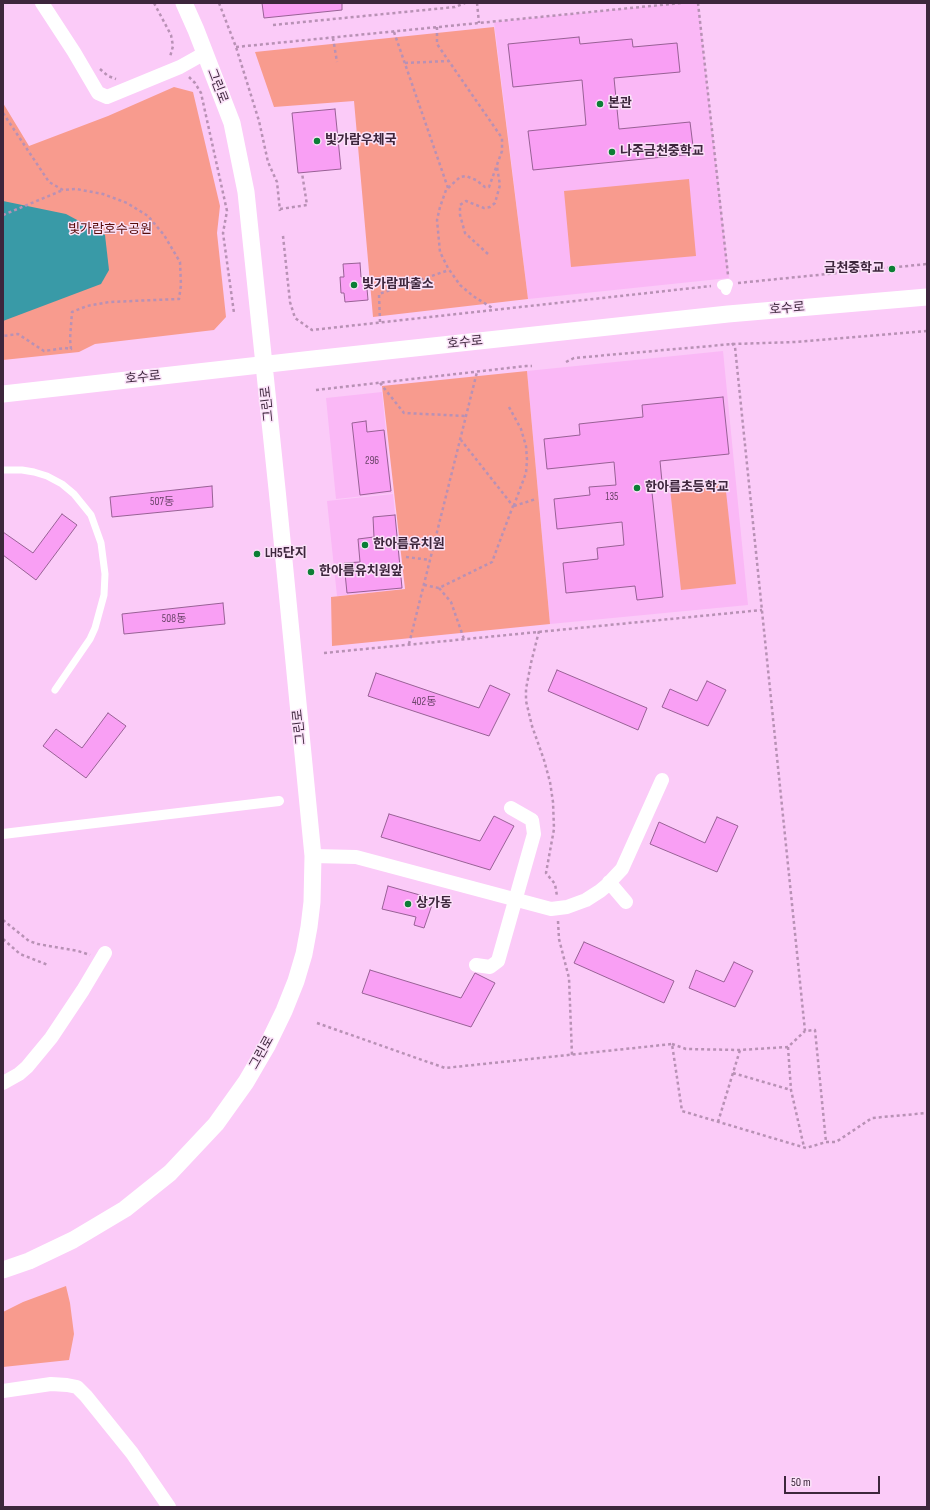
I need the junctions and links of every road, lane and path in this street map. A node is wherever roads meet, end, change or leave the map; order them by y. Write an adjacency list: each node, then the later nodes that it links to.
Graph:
1 (42, 3): 15 (street, 그린로)
2 (154, 3): 16 (path)
3 (184, 3): 15 (street, 그린로)
4 (219, 3): 14 (path)
5 (465, 3): 10 (path)
6 (477, 3): 9 (path)
7 (681, 3): 9 (path)
8 (698, 3): 33 (path)
9 (479, 23): 11 (path)
10 (273, 25)
11 (436, 27): 12 (path); 17 (path)
12 (394, 32): 13 (path); 19 (path)
13 (334, 38): 14 (path); 18 (path)
14 (236, 48): 25 (path)
15 (205, 53): 42 (street, 그린로)
16 (164, 60)
17 (448, 61): 19 (path); 24 (path)
18 (337, 62)
19 (405, 63): 26 (path)
20 (97, 64): 22 (path)
21 (188, 76): 36 (path)
22 (118, 80)
23 (3, 112): 27 (path)
24 (497, 167): 26 (path); 30 (path)
25 (302, 173)
26 (448, 188): 32 (path)
27 (63, 190): 28 (path); 39 (path)
28 (3, 215)
29 (283, 236): 37 (path)
30 (488, 254)
31 (927, 264): 33 (path)
32 (449, 270): 35 (path); 37 (path)
33 (726, 286): 35 (path)
34 (927, 297): 42 (street, 호수로)
35 (496, 309): 37 (path)
36 (234, 313)
37 (380, 322)
38 (927, 331): 40 (path)
39 (3, 336)
40 (732, 343): 41 (path); 58 (path)
41 (566, 362)
42 (264, 364): 47 (street, 호수로); 68 (street, 그린로)
43 (532, 366): 44 (path)
44 (477, 372): 45 (path); 49 (path)
45 (380, 383): 46 (path); 49 (path)
46 (316, 390)
47 (3, 394)
48 (509, 407): 53 (path)
49 (466, 416): 50 (path)
50 (460, 440): 53 (path); 55 (path)
51 (3, 470): 63 (lane)
52 (536, 499): 53 (path)
53 (513, 506): 57 (path)
54 (406, 557): 55 (path)
55 (430, 560): 56 (path)
56 (424, 585): 57 (path); 61 (path)
57 (439, 588): 60 (path)
58 (762, 610): 59 (path); 79 (path)
59 (539, 631): 60 (path); 72 (path)
60 (464, 639): 61 (path)
61 (409, 644): 62 (path)
62 (324, 653)
63 (55, 690)
64 (662, 780): 69 (street)
65 (278, 801): 67 (street)
66 (511, 808): 70 (street)
67 (3, 834)
68 (313, 856): 70 (street); 91 (street, 그린로)
69 (609, 882): 71 (street); 72 (street)
70 (515, 900): 72 (street); 76 (street)
71 (626, 902)
72 (559, 908): 83 (path)
73 (3, 920): 75 (path)
74 (3, 939): 77 (path)
75 (103, 956): 85 (street)
76 (476, 964)
77 (48, 966)
78 (317, 1023): 83 (path)
79 (805, 1031): 81 (path); 89 (path)
80 (672, 1044): 82 (path); 83 (path); 88 (path)
81 (788, 1047): 82 (path); 86 (path)
82 (740, 1050): 84 (path)
83 (572, 1055)
84 (733, 1074): 86 (path); 88 (path)
85 (3, 1083)
86 (792, 1090): 90 (path)
87 (927, 1113): 89 (path)
88 (718, 1122): 90 (path)
89 (826, 1142): 90 (path)
90 (804, 1147)
91 (3, 1270)
92 (3, 1390): 93 (street)
93 (169, 1507)

